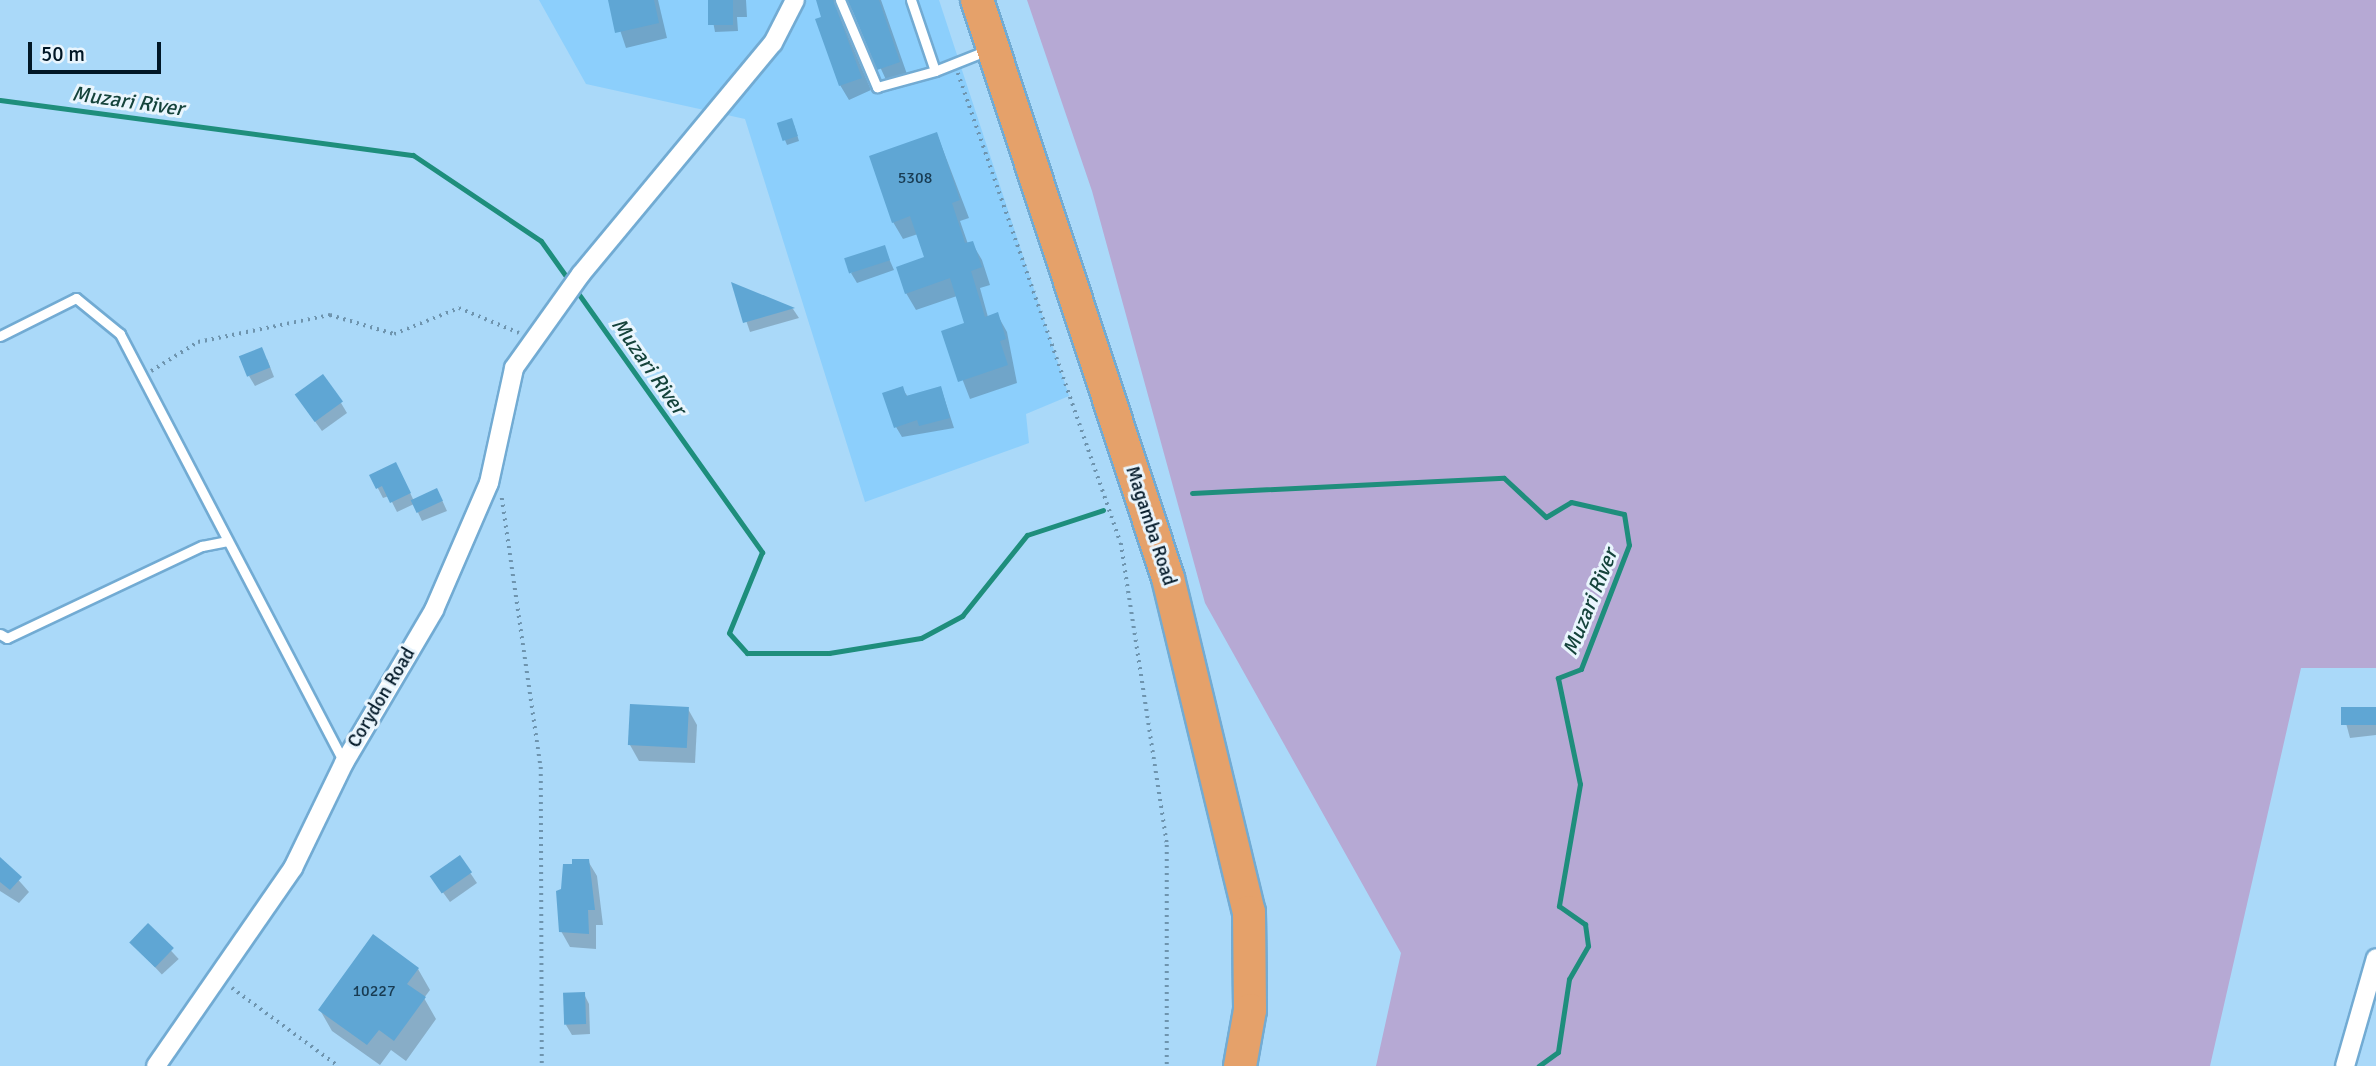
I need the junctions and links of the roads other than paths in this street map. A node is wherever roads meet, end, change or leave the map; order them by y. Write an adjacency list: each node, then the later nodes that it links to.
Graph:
1 (795, 0): 10 (street, Corydon Road)
2 (840, 0): 6 (lane)
3 (911, 0): 6 (lane)
4 (977, 0): 5 (highway, Magamba Road)
5 (993, 48): 6 (lane); 13 (highway, Magamba Road)
6 (935, 71)
7 (0, 335): 8 (lane)
8 (228, 541): 9 (lane); 10 (lane)
9 (0, 634)
10 (344, 763): 12 (street, Corydon Road)
11 (2376, 958): 14 (street)
12 (156, 1066)
13 (1240, 1066)
14 (2345, 1066)

